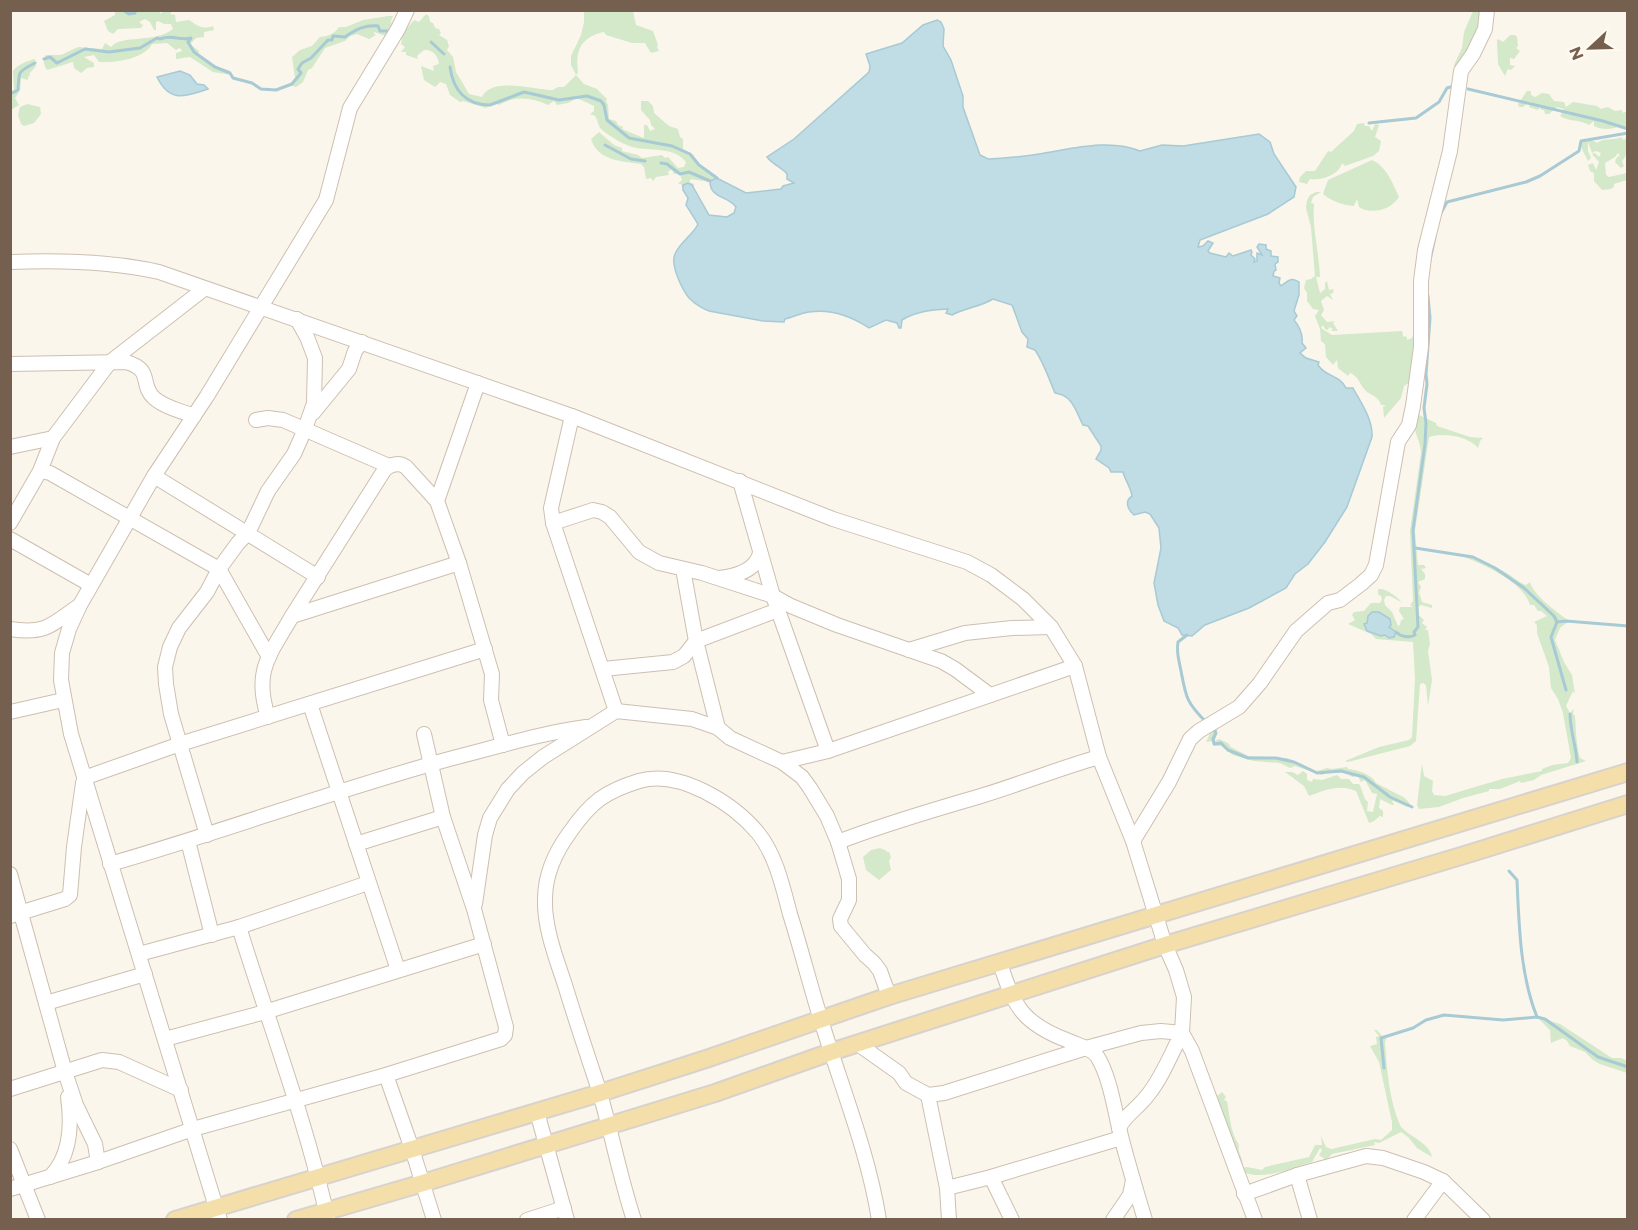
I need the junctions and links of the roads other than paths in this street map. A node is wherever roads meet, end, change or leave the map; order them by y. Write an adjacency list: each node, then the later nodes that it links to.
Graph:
1 (407, 10): 5 (street)
2 (1487, 10): 69 (street)
3 (10, 262): 4 (street)
4 (204, 289): 5 (street); 8 (street)
5 (262, 307): 6 (street); 11 (street)
6 (297, 319): 7 (street); 14 (street)
7 (362, 342): 10 (street); 14 (street)
8 (110, 362): 9 (street); 11 (street); 15 (street)
9 (10, 364)
10 (478, 383): 12 (street); 21 (street)
11 (194, 416): 19 (street)
12 (572, 416): 20 (street); 24 (street)
13 (256, 420): 14 (street)
14 (307, 423): 17 (street); 25 (street)
15 (53, 438): 16 (street); 18 (street)
16 (10, 447)
17 (389, 466): 21 (street); 31 (street)
18 (40, 471): 22 (street); 23 (street)
19 (153, 476): 22 (street); 25 (street)
20 (740, 482): 27 (street); 38 (street)
21 (437, 501): 28 (street)
22 (129, 520): 29 (street); 33 (street)
23 (10, 523)
24 (553, 523): 30 (street); 45 (street)
25 (248, 533): 29 (street); 31 (street)
26 (10, 539): 33 (street)
27 (760, 553): 32 (street); 34 (street)
28 (459, 563): 37 (street); 41 (street)
29 (219, 569): 43 (street); 55 (street)
30 (683, 569): 32 (street); 40 (street)
31 (318, 577): 37 (street)
32 (717, 578): 34 (street)
33 (91, 585): 35 (street)
34 (773, 596): 36 (street); 42 (street)
35 (80, 605): 39 (street); 47 (street)
36 (778, 610): 40 (street); 57 (street)
37 (292, 616): 43 (street)
38 (1051, 627): 42 (street); 44 (street)
39 (10, 629)
40 (696, 640): 45 (street); 53 (street)
41 (485, 649): 48 (street); 56 (street)
42 (909, 650): 46 (street)
43 (268, 657): 51 (street)
44 (1075, 666): 46 (street); 58 (street)
45 (603, 669): 49 (street)
46 (990, 695): 57 (street)
47 (63, 700): 50 (street); 62 (street)
48 (310, 704): 51 (street); 63 (street)
49 (616, 711): 52 (street); 53 (street)
50 (10, 712)
51 (268, 717): 55 (street)
52 (593, 726): 56 (street); 74 (street)
53 (718, 728): 59 (street)
54 (424, 734): 60 (street)
55 (180, 744): 62 (street); 66 (street)
56 (503, 745): 60 (street)
57 (828, 751): 59 (street)
58 (1099, 757): 68 (street); 69 (street)
59 (782, 762): 68 (street)
60 (430, 765): 63 (street); 65 (street)
61 (1628, 772): 76 (main road)
62 (84, 778): 71 (street); 75 (street)
63 (340, 792): 66 (street); 70 (street)
64 (1628, 804): 80 (main road)
65 (442, 817): 70 (street); 74 (street)
66 (207, 835): 67 (street)
67 (188, 841): 71 (street); 78 (street)
68 (838, 842): 85 (street)
69 (1133, 842): 76 (street)
70 (356, 844): 73 (street)
71 (110, 864): 81 (street)
72 (10, 874): 75 (street)
73 (368, 884): 77 (street); 83 (street)
74 (474, 909): 79 (street)
75 (16, 914): 87 (street)
76 (1156, 915): 80 (street); 82 (main road)
77 (240, 927): 78 (street); 88 (street)
78 (212, 935): 81 (street)
79 (484, 944): 83 (street); 96 (street)
80 (1165, 945): 86 (main road); 90 (street)
81 (139, 954): 84 (street)
82 (1000, 963): 85 (main road); 86 (street)
83 (398, 970): 88 (street)
84 (145, 974): 87 (street); 91 (street)
85 (889, 996): 89 (main road)
86 (1011, 996): 92 (main road); 93 (street)
87 (46, 1003): 95 (street)
88 (265, 1012): 91 (street); 101 (street)
89 (821, 1019): 94 (street); 99 (main road); 99 (street)
90 (1182, 1033): 93 (street); 105 (street); 120 (street)
91 (165, 1039): 98 (street)
92 (858, 1044): 94 (main road); 100 (street)
93 (1086, 1048): 100 (street); 105 (street)
94 (831, 1052): 103 (main road); 130 (street)
95 (65, 1072): 97 (street); 98 (street); 109 (street); 111 (street)
96 (386, 1075): 101 (street); 108 (street)
97 (10, 1089)
98 (181, 1090): 104 (street)
99 (600, 1093): 102 (main road); 103 (street)
100 (928, 1095): 118 (street)
101 (294, 1099): 104 (street); 112 (street)
102 (537, 1112): 106 (street); 108 (main road)
103 (609, 1126): 106 (main road); 129 (street)
104 (193, 1129): 109 (street); 121 (street)
105 (1120, 1133): 113 (street); 114 (street)
106 (547, 1145): 117 (main road); 122 (street)
107 (10, 1149): 116 (street)
108 (412, 1149): 112 (main road); 117 (street)
109 (98, 1162): 111 (street)
110 (1298, 1175): 115 (street); 120 (street); 136 (street)
111 (50, 1176): 116 (street)
112 (319, 1177): 121 (main road); 123 (street)
113 (991, 1177): 118 (street); 132 (street)
114 (1133, 1180): 133 (street); 134 (street)
115 (1443, 1181): 137 (street); 138 (street)
116 (25, 1184): 119 (street); 124 (street)
117 (423, 1184): 123 (main road); 127 (street)
118 (947, 1188): 131 (street)
119 (10, 1189)
120 (1244, 1194): 135 (street)
121 (219, 1213): 125 (main road)
122 (565, 1214): 128 (street)
123 (328, 1215): 126 (main road)
124 (38, 1220)
125 (175, 1220)
126 (296, 1220)
127 (434, 1220)
128 (527, 1220)
129 (634, 1220)
130 (879, 1220)
131 (949, 1220)
132 (1012, 1220)
133 (1113, 1220)
134 (1145, 1220)
135 (1255, 1220)
136 (1310, 1220)
137 (1414, 1220)
138 (1483, 1220)

